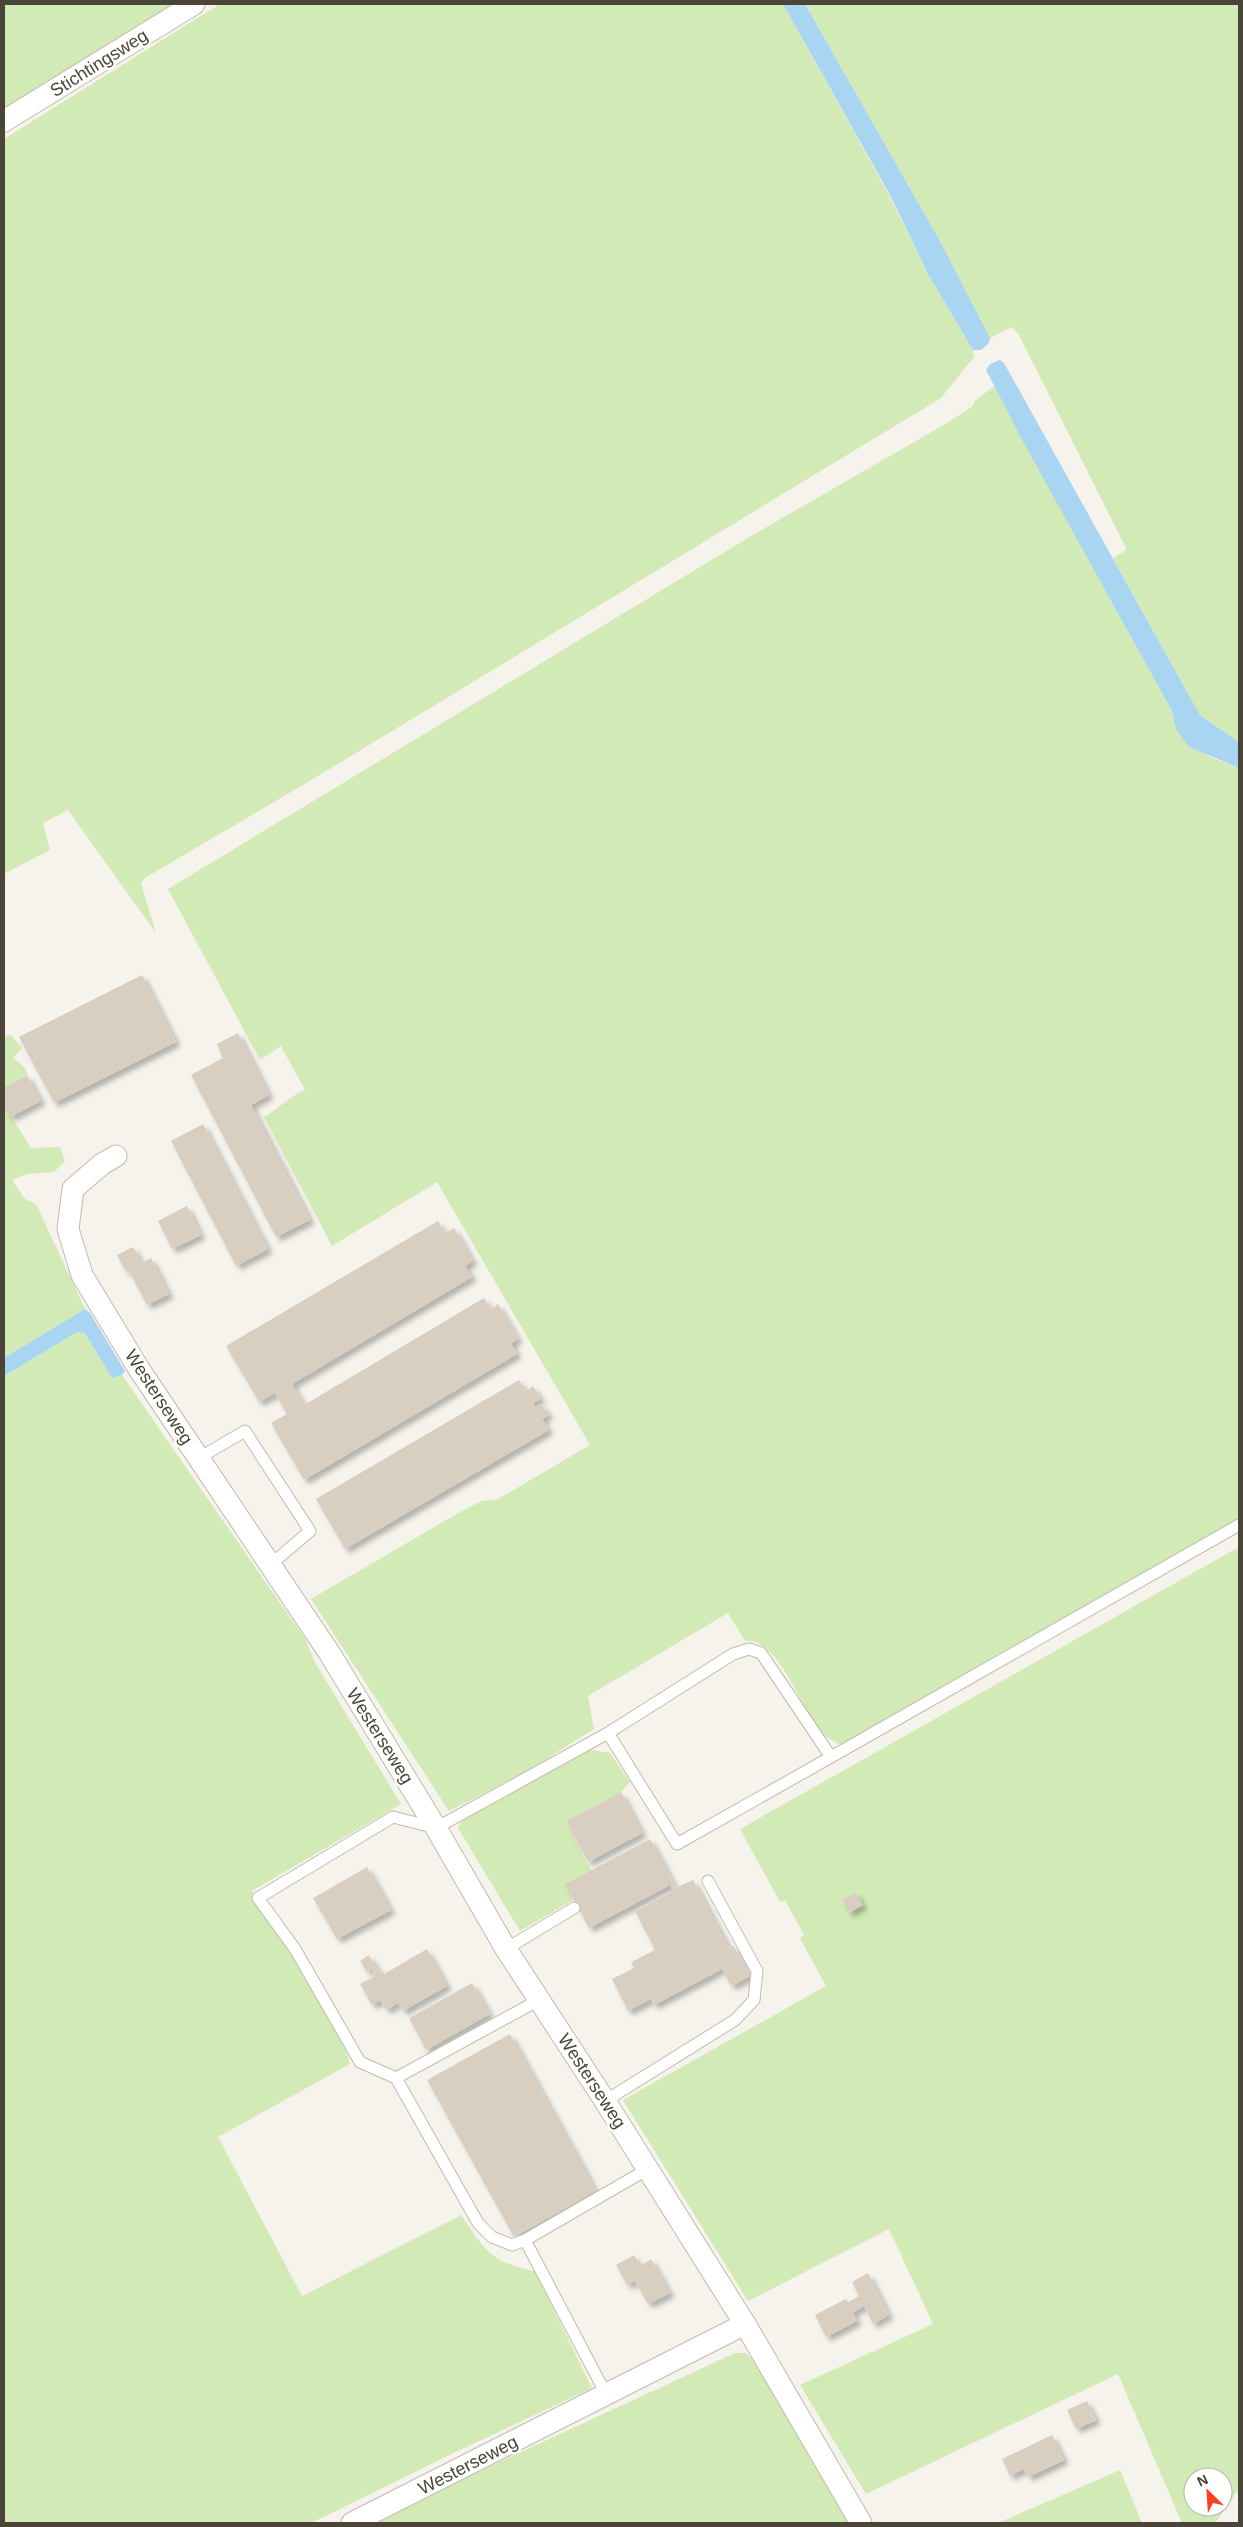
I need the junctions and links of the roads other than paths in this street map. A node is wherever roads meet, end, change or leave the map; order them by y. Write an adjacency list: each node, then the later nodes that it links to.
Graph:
1 (194, 4): 2 (street, Stichtingsweg)
2 (4, 122)
3 (116, 1156): 4 (street, Westerseweg)
4 (199, 1458): 6 (street, Westerseweg); 6 (lane)
5 (1239, 1524): 8 (lane)
6 (270, 1565): 9 (street, Westerseweg)
7 (608, 1732): 8 (lane); 8 (lane); 9 (lane)
8 (830, 1757)
9 (436, 1828): 12 (street, Westerseweg); 14 (lane)
10 (708, 1881): 15 (lane)
11 (574, 1908): 12 (lane)
12 (506, 1949): 13 (street, Westerseweg)
13 (539, 2000): 14 (lane); 15 (street, Westerseweg)
14 (396, 2078): 17 (lane)
15 (606, 2101): 16 (street, Westerseweg)
16 (648, 2169): 17 (lane); 18 (street, Westerseweg)
17 (525, 2240): 19 (lane)
18 (745, 2324): 19 (street, Westerseweg); 21 (street, Westerseweg)
19 (606, 2394): 20 (street, Westerseweg)
20 (352, 2523)
21 (861, 2523)

